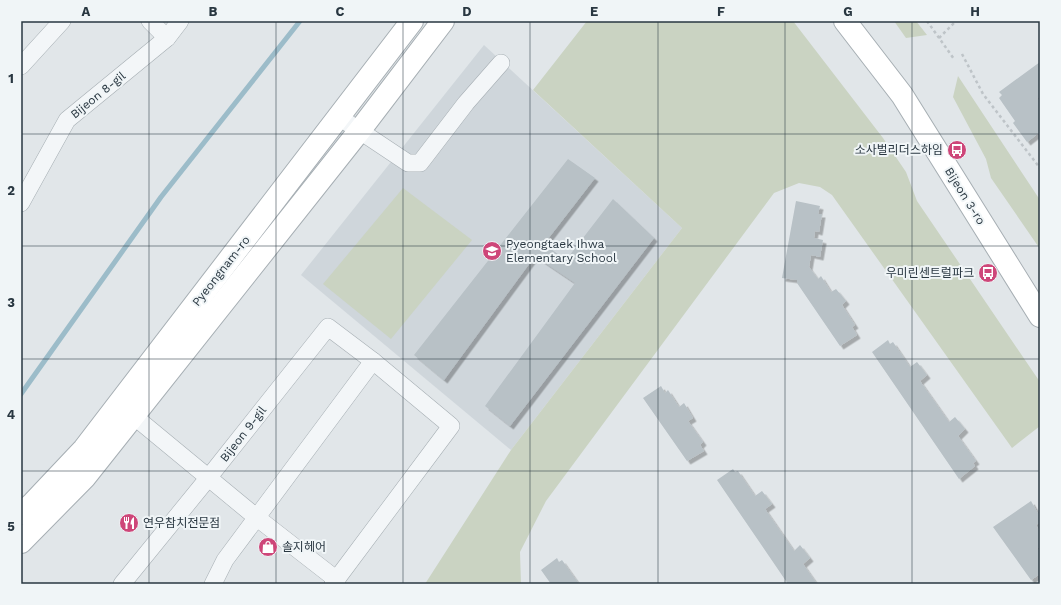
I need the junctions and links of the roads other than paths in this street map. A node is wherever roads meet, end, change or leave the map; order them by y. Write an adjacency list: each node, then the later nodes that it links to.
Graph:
1 (62, 21): 9 (street)
2 (150, 21): 7 (street)
3 (180, 21): 7 (street, Bijeon 8-gil)
4 (412, 21): 10 (street, Pyeongnam-ro)
5 (443, 21): 11 (street)
6 (845, 21): 13 (street, Bijeon 3-ro)
7 (167, 38): 12 (street, Bijeon 8-gil)
8 (501, 63): 11 (street)
9 (21, 66)
10 (339, 117): 11 (street); 15 (street, Pyeongnam-ro)
11 (360, 130): 15 (street)
12 (21, 202)
13 (1040, 316)
14 (373, 361): 16 (street, Bijeon 9-gil); 18 (street); 20 (street, Bijeon 9-gil)
15 (126, 410): 16 (street); 17 (street, Pyeongnam-ro); 19 (street)
16 (209, 477): 18 (street); 21 (street, Bijeon 9-gil)
17 (27, 508)
18 (256, 517): 20 (street); 22 (street)
19 (23, 541)
20 (335, 582)
21 (122, 584)
22 (212, 584)

